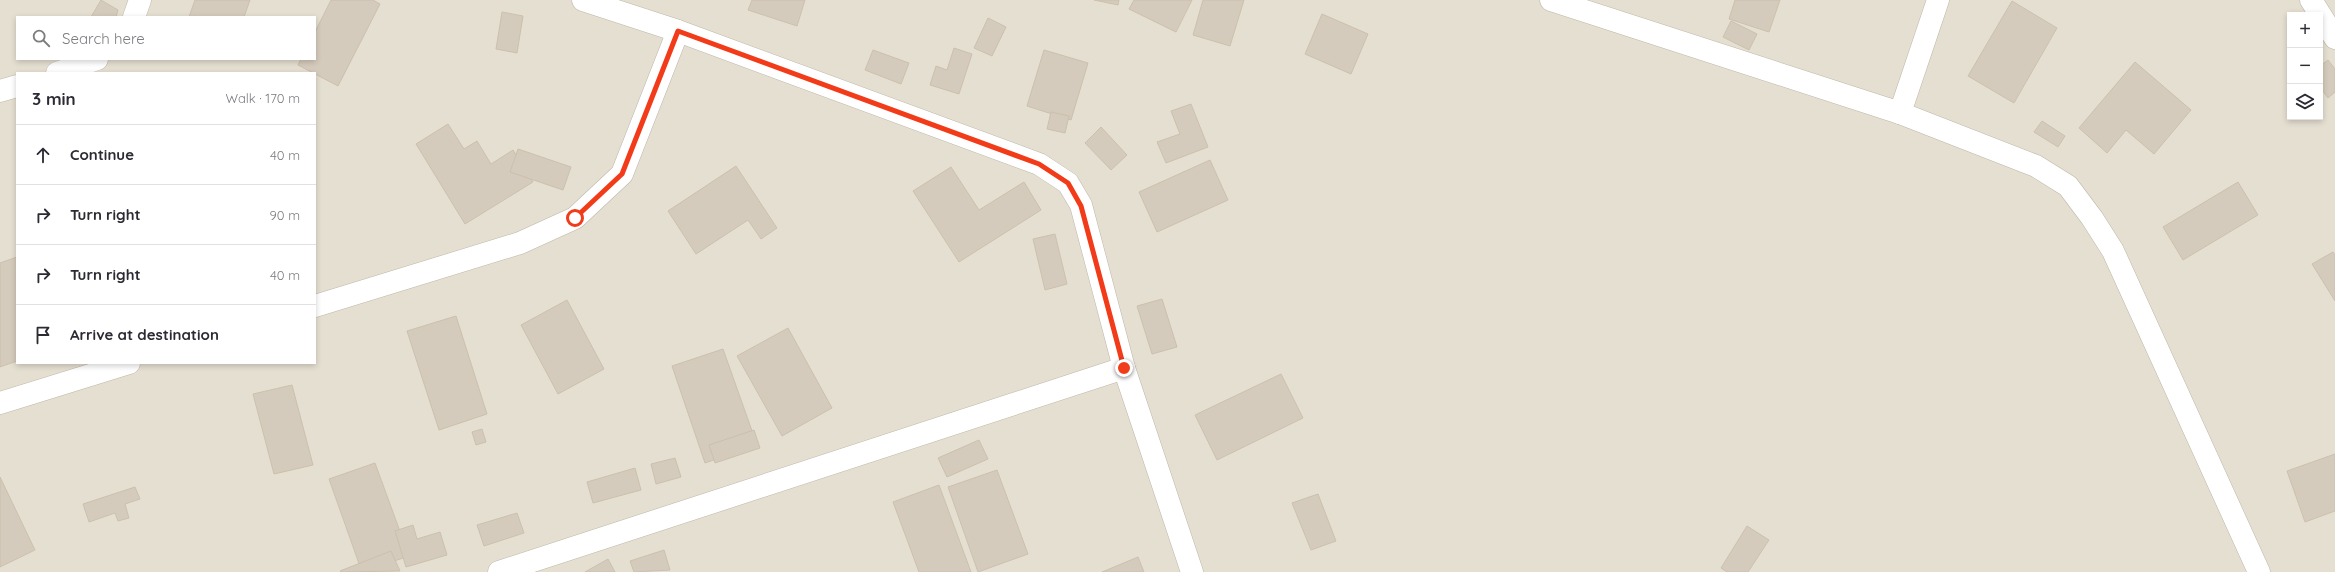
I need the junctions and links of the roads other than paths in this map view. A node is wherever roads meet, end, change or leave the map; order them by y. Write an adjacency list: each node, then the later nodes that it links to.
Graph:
1 (140, 0): 6 (street)
2 (583, 0): 7 (street)
3 (1551, 0): 13 (street)
4 (1938, 0): 13 (street)
5 (2311, 0): 8 (street)
6 (134, 16)
7 (678, 31): 14 (street); 16 (street)
8 (2335, 38)
9 (94, 60): 10 (street)
10 (61, 72)
11 (16, 86): 12 (street)
12 (0, 91)
13 (1900, 113): 20 (street)
14 (316, 306)
15 (126, 364): 17 (street)
16 (1124, 368): 18 (street); 19 (street)
17 (0, 403)
18 (499, 572)
19 (1192, 572)
20 (2259, 572)

